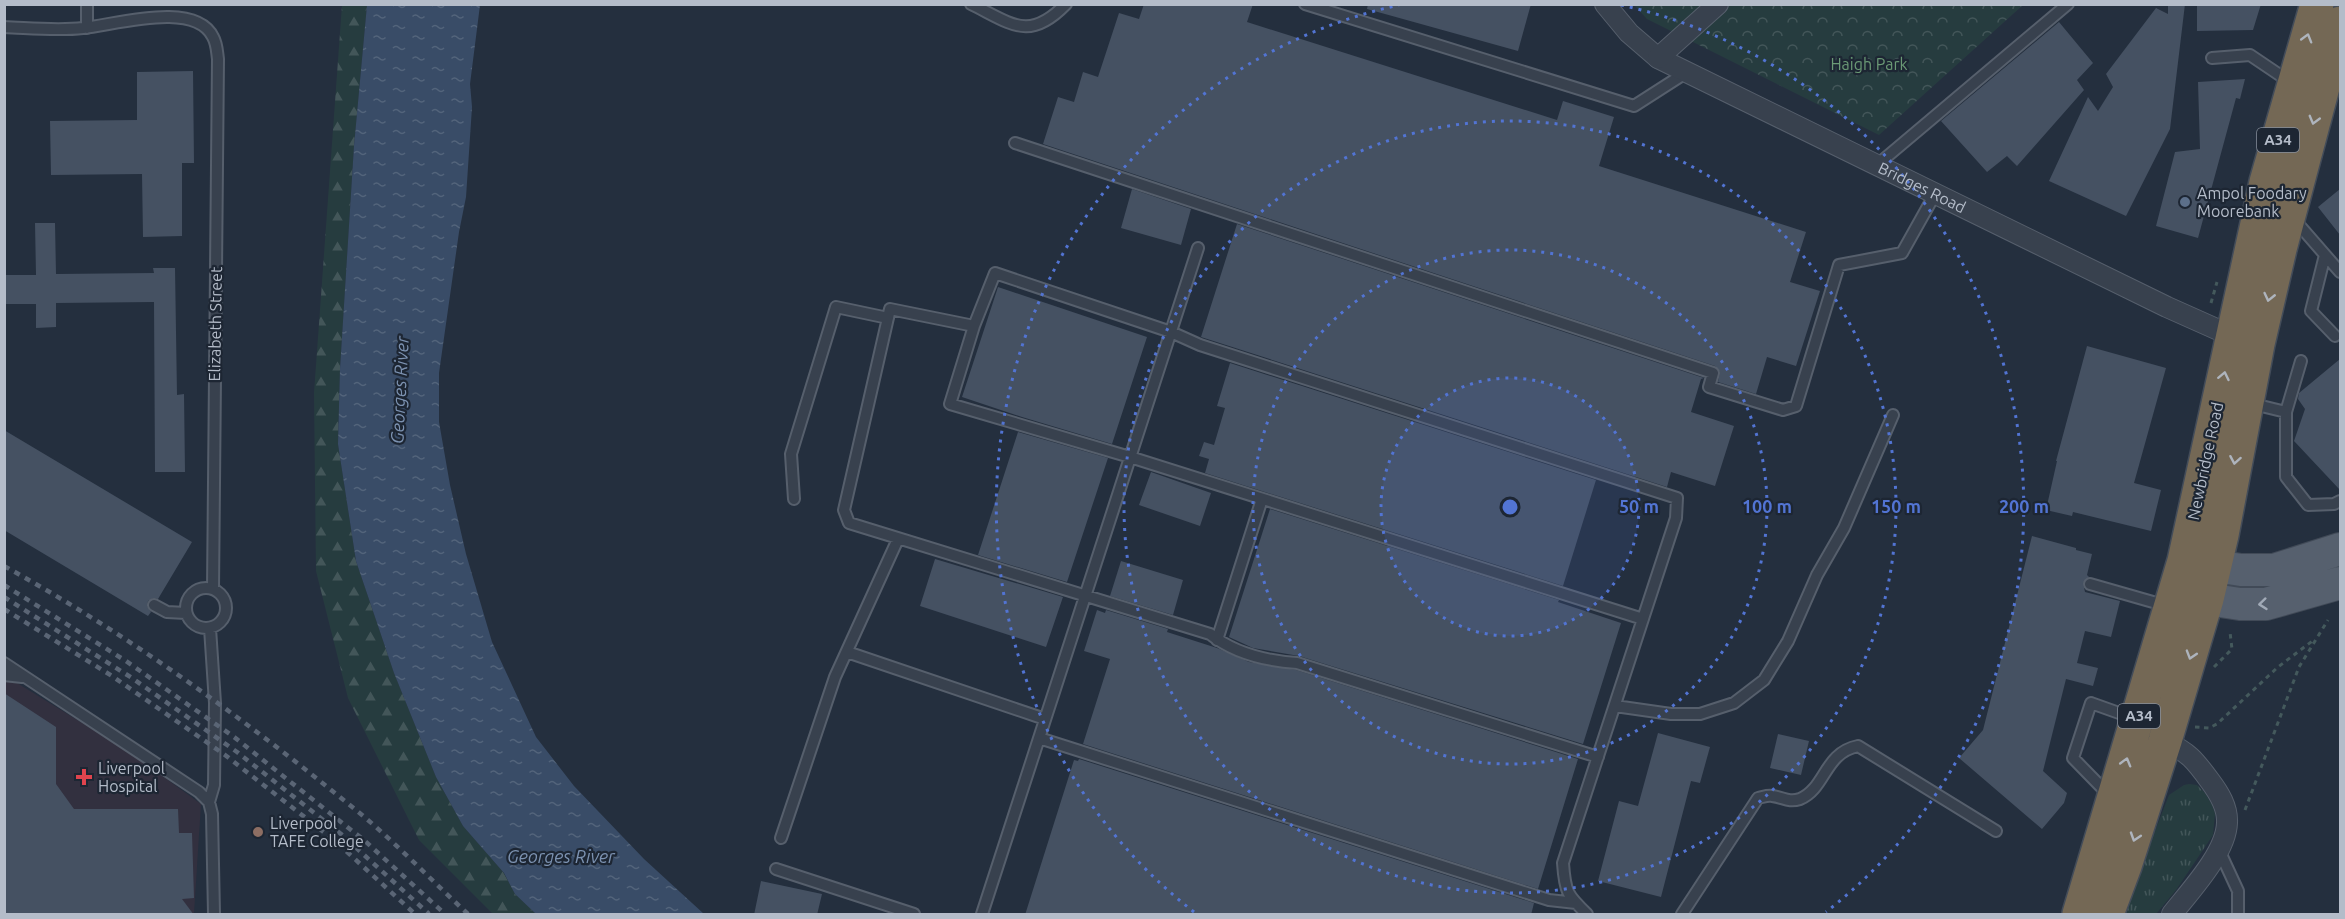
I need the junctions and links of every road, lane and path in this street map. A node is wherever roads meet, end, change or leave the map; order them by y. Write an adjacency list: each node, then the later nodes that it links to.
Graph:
1 (87, 4): 11 (lane)
2 (971, 4): 3 (lane)
3 (1066, 4)
4 (1305, 4): 14 (lane)
5 (1605, 4): 12 (street, Bridges Road)
6 (1718, 4): 12 (street)
7 (2068, 4): 17 (lane)
8 (2317, 4): 15 (highway, Newbridge Road / A34, one-way to 8)
9 (2340, 24): 19 (highway, Newbridge Road / A34, one-way to 19)
10 (4, 27): 11 (lane, Elizabeth Street)
11 (87, 28): 41 (lane, Elizabeth Street)
12 (1658, 58): 14 (street, Bridges Road)
13 (2212, 58): 15 (lane)
14 (1687, 72): 17 (street, Bridges Road)
15 (2294, 85): 27 (highway, Newbridge Road / A34)
16 (1015, 143): 18 (lane)
17 (1877, 165): 18 (street, Bridges Road)
18 (1935, 194): 27 (street, Bridges Road)
19 (2289, 214): 21 (lane); 27 (highway, Newbridge Road / A34, one-way to 27)
20 (1198, 248): 25 (lane)
21 (2325, 255): 22 (lane); 26 (lane)
22 (2340, 272)
23 (888, 318): 24 (lane); 34 (lane); 36 (lane)
24 (974, 326): 25 (lane); 32 (lane)
25 (1171, 332): 32 (lane); 47 (lane)
26 (2335, 336)
27 (2245, 341): 29 (highway, Newbridge Road / A34); 38 (highway, Newbridge Road / A34, one-way to 27)
28 (2301, 361): 30 (lane)
29 (2246, 403): 30 (lane); 38 (highway, Newbridge Road / A34, one-way to 38)
30 (2286, 412): 35 (lane)
31 (1893, 415): 58 (lane)
32 (1130, 457): 33 (lane); 42 (lane)
33 (1262, 498): 47 (lane); 52 (lane)
34 (794, 499)
35 (2340, 501)
36 (898, 539): 42 (lane); 54 (lane)
37 (2340, 550): 38 (main road)
38 (2193, 567): 43 (highway, Newbridge Road / A34); 45 (highway, Newbridge Road / A34)
39 (2340, 583): 43 (main road, one-way to 43)
40 (2090, 584): 45 (lane)
41 (213, 590): 46 (lane); 49 (lane)
42 (1085, 597): 52 (lane); 59 (lane)
43 (2207, 599): 63 (highway, Newbridge Road / A34, one-way to 63)
44 (154, 605): 46 (lane)
45 (2171, 607): 60 (highway, Newbridge Road / A34)
46 (186, 613): 49 (lane)
47 (1643, 619): 58 (lane)
48 (2328, 620): 51 (path)
49 (210, 628): 66 (lane)
50 (2230, 632): 53 (path)
51 (2316, 638): 61 (path); 67 (path)
52 (1217, 640): 64 (lane)
53 (2232, 649)
54 (847, 652): 59 (lane); 69 (lane)
55 (4, 663): 57 (lane)
56 (4, 675): 57 (lane)
57 (25, 678): 66 (lane)
58 (1615, 705): 64 (lane)
59 (1045, 719): 62 (lane)
60 (2138, 720): 65 (highway, Newbridge Road / A34, one-way to 60); 65 (lane)
61 (2195, 728)
62 (1039, 738): 72 (lane); 75 (lane)
63 (2165, 741): 70 (street); 79 (highway, Newbridge Road / A34, one-way to 79)
64 (1598, 757): 72 (lane)
65 (2114, 801): 78 (highway, Newbridge Road / A34)
66 (209, 802): 73 (lane)
67 (2244, 812)
68 (1996, 831): 77 (lane)
69 (781, 838)
70 (2218, 850): 80 (street); 81 (lane)
71 (776, 869): 74 (lane)
72 (1576, 903): 76 (lane)
73 (214, 915)
74 (914, 915)
75 (982, 915)
76 (1587, 915)
77 (1682, 915)
78 (2079, 915)
79 (2107, 915)
80 (2172, 915)
81 (2238, 915)

